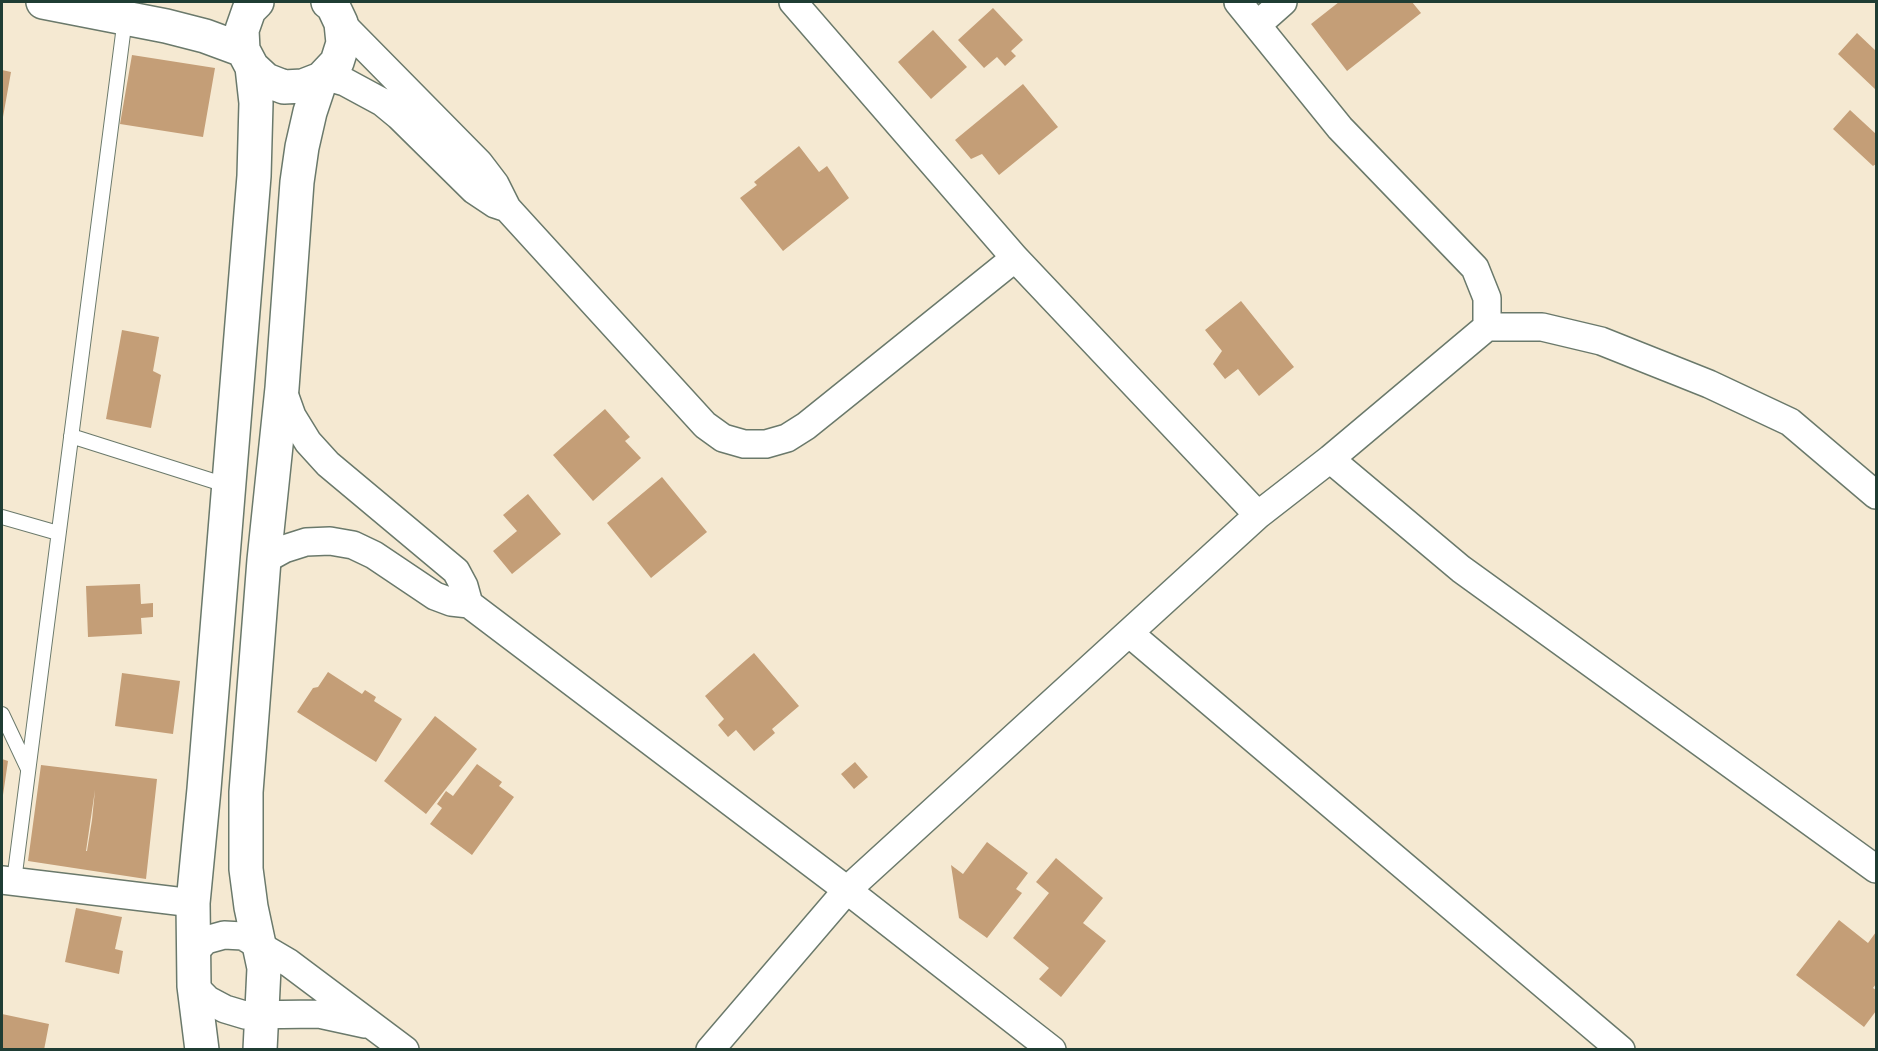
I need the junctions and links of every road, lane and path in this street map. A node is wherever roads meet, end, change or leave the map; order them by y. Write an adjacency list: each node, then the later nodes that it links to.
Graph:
1 (257, 2): 9 (street)
2 (793, 2): 12 (street)
3 (1238, 2): 8 (street)
4 (1283, 2): 8 (street)
5 (58, 3): 7 (street)
6 (333, 8): 10 (street); 11 (street)
7 (125, 18): 9 (street); 15 (lane)
8 (1257, 25): 13 (street)
9 (248, 59): 10 (street); 18 (street)
10 (323, 78): 11 (street); 14 (street)
11 (507, 208): 12 (street)
12 (1015, 258): 19 (street)
13 (1487, 327): 16 (street); 17 (street)
14 (282, 388): 22 (street); 23 (street)
15 (71, 436): 18 (lane); 21 (lane)
16 (1330, 459): 19 (street); 27 (street)
17 (1872, 484)
18 (230, 487): 30 (street)
19 (1258, 515): 24 (street)
20 (2, 517): 21 (lane)
21 (58, 534): 26 (lane)
22 (264, 560): 23 (street); 31 (street)
23 (469, 604): 29 (street)
24 (1129, 633): 29 (street); 41 (street)
25 (2, 714): 26 (lane)
26 (28, 770): 28 (lane)
27 (1876, 869)
28 (8, 881): 30 (street)
29 (847, 890): 39 (street); 40 (street)
30 (193, 903): 32 (street)
31 (259, 944): 32 (street); 34 (street); 35 (street)
32 (193, 952): 33 (street)
33 (194, 986): 34 (street); 36 (street)
34 (262, 1015): 35 (street); 37 (street)
35 (372, 1026): 38 (street)
36 (202, 1050)
37 (260, 1050)
38 (405, 1050)
39 (710, 1050)
40 (1052, 1050)
41 (1621, 1050)

